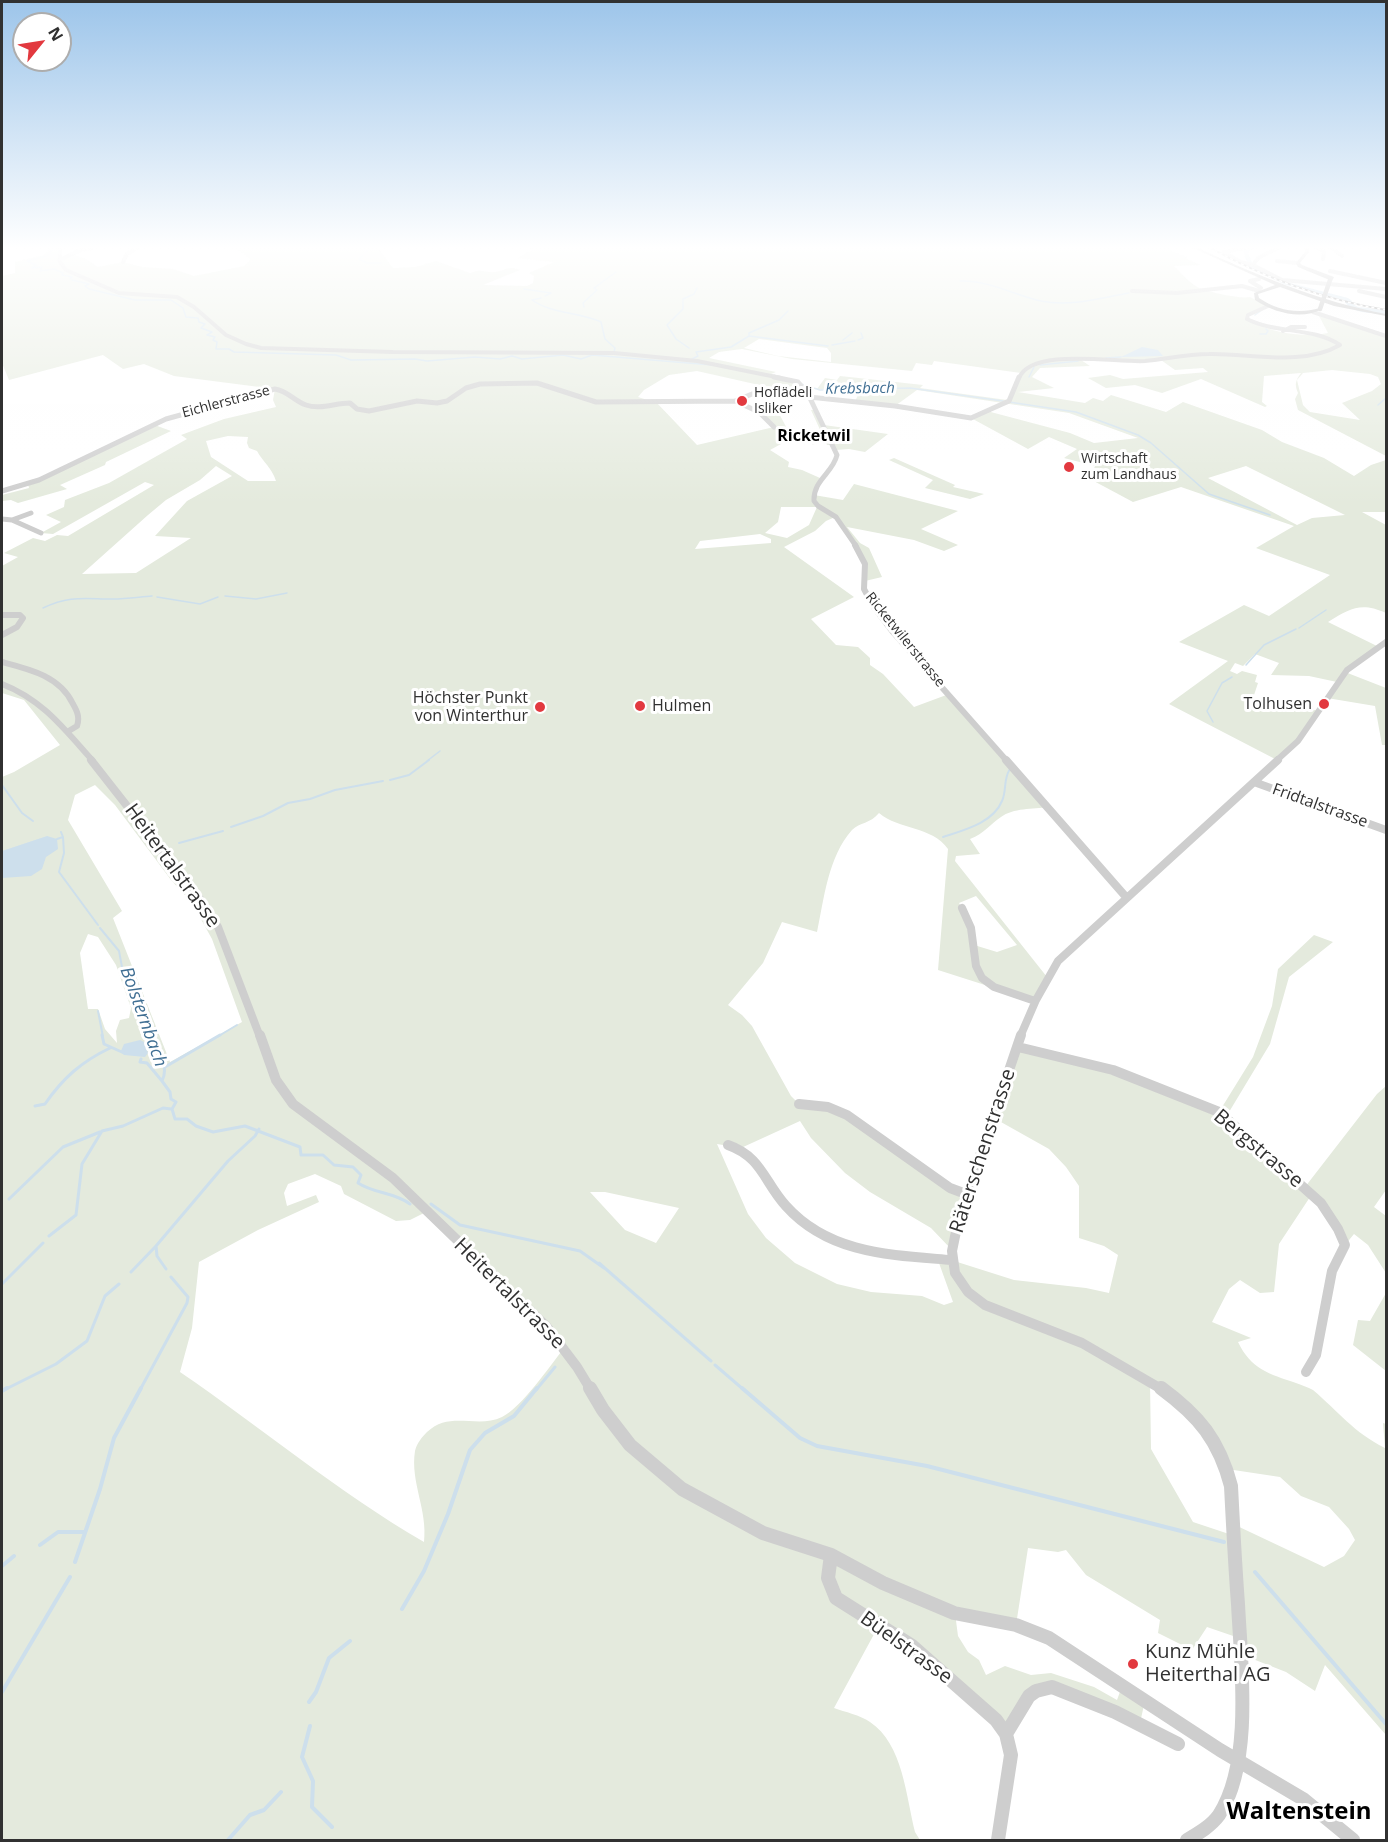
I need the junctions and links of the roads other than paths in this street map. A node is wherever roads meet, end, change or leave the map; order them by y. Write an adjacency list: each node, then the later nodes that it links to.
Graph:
1 (221, 333): 3 (street, Ricketwilerstrasse)
2 (1294, 333): 3 (street)
3 (809, 397): 4 (street, Eichlerstrasse); 20 (street, Ricketwilerstrasse)
4 (735, 401): 5 (street); 6 (street, Eichlerstrasse)
5 (774, 427)
6 (2, 491)
7 (31, 513): 9 (street)
8 (2, 519): 9 (street)
9 (12, 520): 10 (street)
10 (40, 533)
11 (2, 615): 12 (street)
12 (2, 635)
13 (1386, 642): 16 (street)
14 (2, 662): 17 (street)
15 (2, 684): 17 (street, Heitertalstrasse)
16 (1309, 726): 18 (street, Räterschenstrasse)
17 (67, 732): 29 (street, Heitertalstrasse)
18 (1254, 782): 19 (street, Fridtalstrasse); 20 (street, Räterschenstrasse)
19 (1386, 830)
20 (1126, 897): 22 (street, Räterschenstrasse)
21 (962, 908): 22 (street)
22 (1035, 1000): 23 (street, Räterschenstrasse)
23 (1018, 1047): 26 (street, Räterschenstrasse); 28 (street, Bergstrasse)
24 (799, 1104): 26 (street)
25 (728, 1144): 27 (street)
26 (966, 1194): 27 (street, Räterschenstrasse)
27 (951, 1260): 32 (street)
28 (1306, 1372)
29 (831, 1555): 30 (street, Büelstrasse); 32 (street, Heitertalstrasse)
30 (1006, 1734): 31 (street); 33 (street)
31 (1178, 1744)
32 (1237, 1759): 34 (street); 35 (street, Heitertalstrasse)
33 (998, 1840)
34 (1187, 1840)
35 (1353, 1840)

